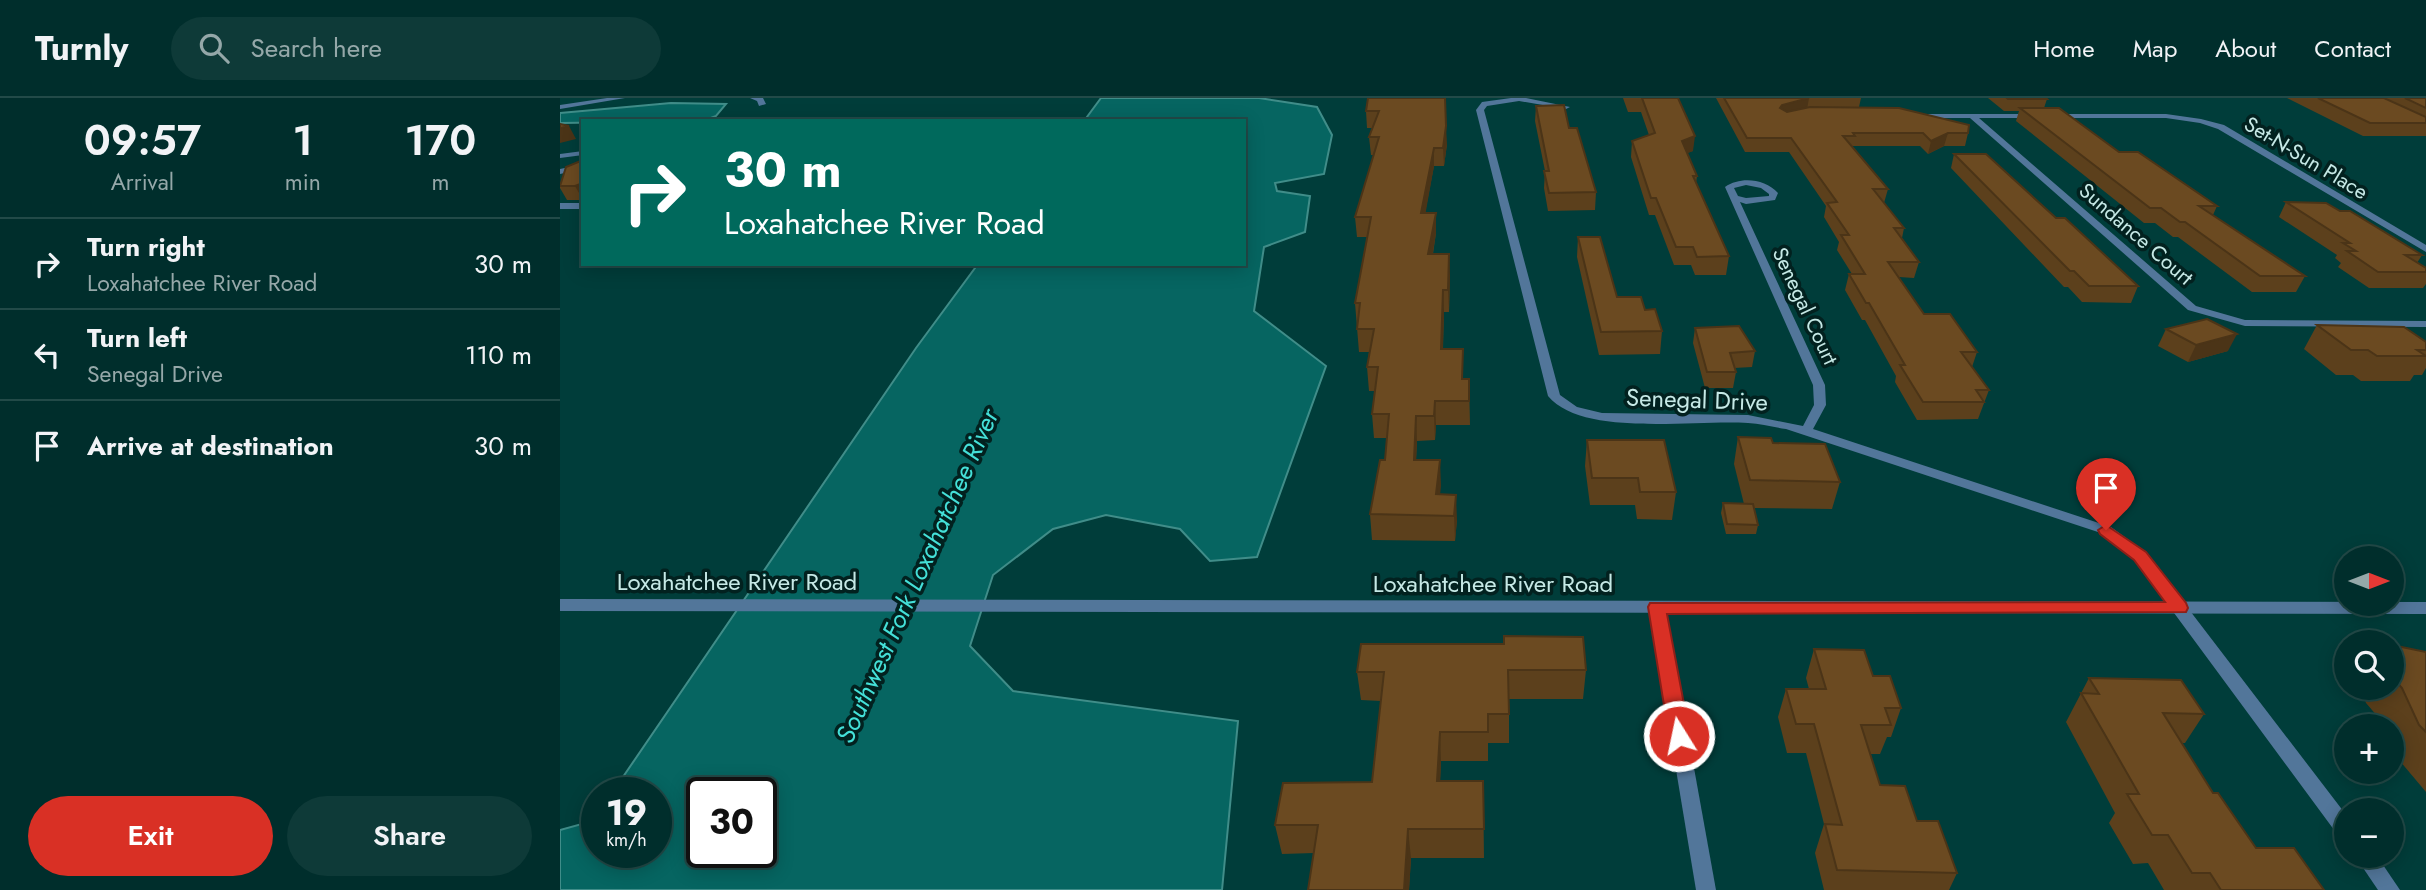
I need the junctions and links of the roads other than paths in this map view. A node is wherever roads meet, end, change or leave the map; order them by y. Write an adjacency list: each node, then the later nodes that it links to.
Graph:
1 (621, 98): 4 (street)
2 (754, 98): 3 (street)
3 (762, 104)
4 (560, 107)
5 (1566, 107): 17 (street, Senegal Drive)
6 (1903, 116): 7 (street, Set-N-Sun Place)
7 (1972, 116): 15 (street, Set-N-Sun Place); 16 (street, Sundance Court)
8 (581, 153): 9 (street)
9 (560, 156)
10 (581, 167): 11 (street)
11 (560, 172)
12 (1734, 198): 17 (street, Senegal Court)
13 (560, 206): 14 (street)
14 (581, 206)
15 (2426, 249)
16 (2426, 324)
17 (1806, 431): 20 (street, Senegal Drive)
18 (560, 605): 19 (street, Loxahatchee River Road)
19 (1657, 607): 20 (street, Loxahatchee River Road); 24 (street)
20 (2179, 608): 21 (street, Loxahatchee River Road); 22 (street, Senegal Drive)
21 (2426, 608)
22 (2334, 815)
23 (2374, 868): 25 (street)
24 (1706, 890)
25 (2390, 890)

